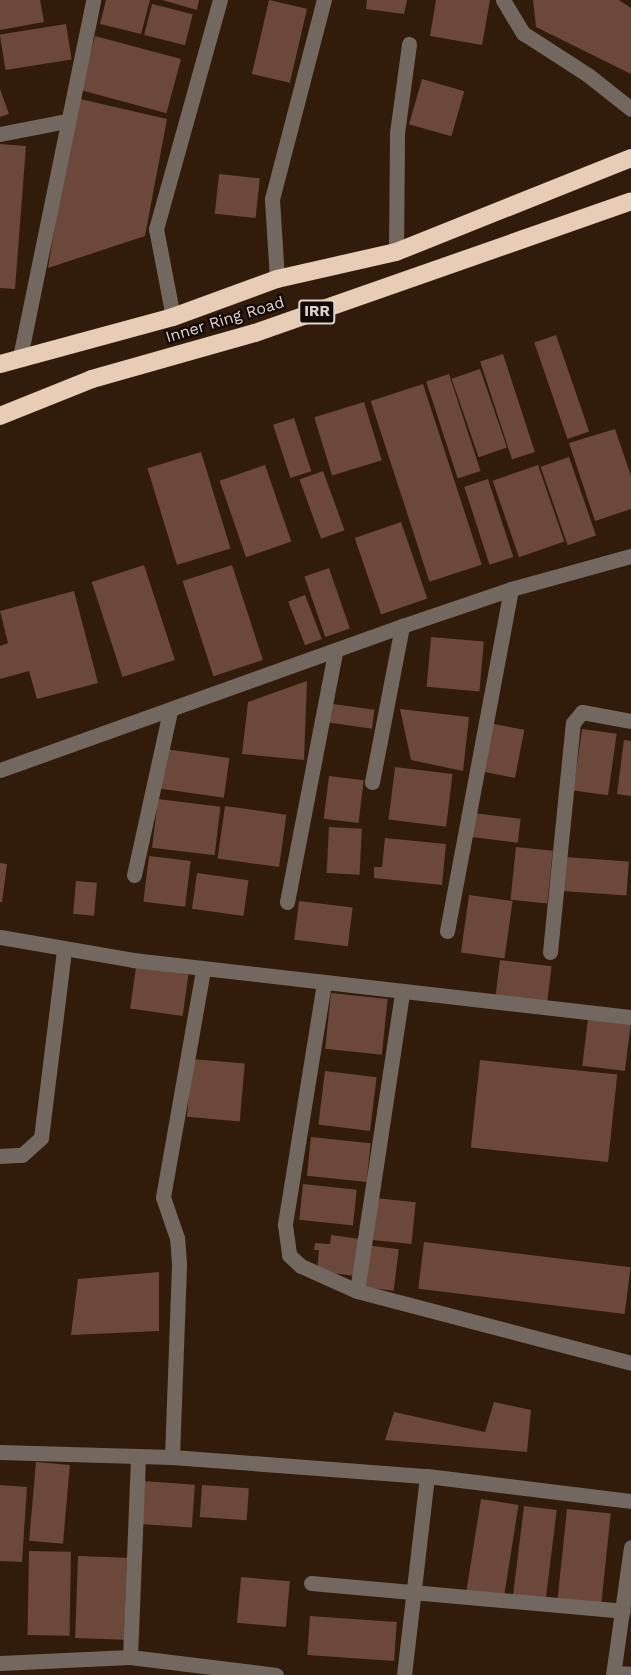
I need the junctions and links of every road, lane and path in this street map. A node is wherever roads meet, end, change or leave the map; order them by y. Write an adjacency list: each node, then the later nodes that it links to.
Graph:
1 (93, 0): 7 (street)
2 (220, 0): 13 (street)
3 (324, 0): 12 (street)
4 (503, 0): 6 (street)
5 (409, 44): 11 (street)
6 (631, 109)
7 (66, 121): 8 (street); 14 (street)
8 (0, 134)
9 (631, 158): 11 (highway, Inner Ring Road / IRR)
10 (631, 201): 16 (highway, Inner Ring Road / IRR)
11 (396, 252): 12 (highway, Inner Ring Road / IRR)
12 (277, 279): 13 (highway, Inner Ring Road / IRR)
13 (172, 317): 14 (highway, Inner Ring Road / IRR)
14 (20, 357): 15 (highway, Inner Ring Road / IRR)
15 (0, 364)
16 (0, 416)
17 (631, 556): 18 (street)
18 (511, 589): 19 (street); 27 (street)
19 (402, 626): 20 (street); 24 (street)
20 (335, 652): 21 (street); 26 (street)
21 (170, 711): 23 (street); 25 (street)
22 (631, 721): 30 (street)
23 (0, 770)
24 (372, 782)
25 (134, 875)
26 (286, 902)
27 (447, 931)
28 (0, 937): 29 (street)
29 (64, 950): 31 (street); 35 (street)
30 (550, 952)
31 (203, 969): 32 (street); 40 (street)
32 (324, 983): 33 (street); 36 (street)
33 (402, 993): 34 (street); 36 (street)
34 (631, 1017)
35 (0, 1156)
36 (357, 1291): 37 (street)
37 (631, 1363)
38 (0, 1452): 39 (street)
39 (138, 1456): 40 (street); 47 (street)
40 (171, 1457): 41 (street)
41 (427, 1476): 42 (street); 45 (street)
42 (631, 1501)
43 (631, 1547): 46 (street)
44 (310, 1583): 45 (street)
45 (411, 1593): 46 (street); 52 (street)
46 (623, 1611): 49 (street)
47 (130, 1657): 48 (street); 51 (street)
48 (0, 1664)
49 (614, 1674): 50 (street)
50 (631, 1674)
51 (276, 1675)
52 (404, 1675)

